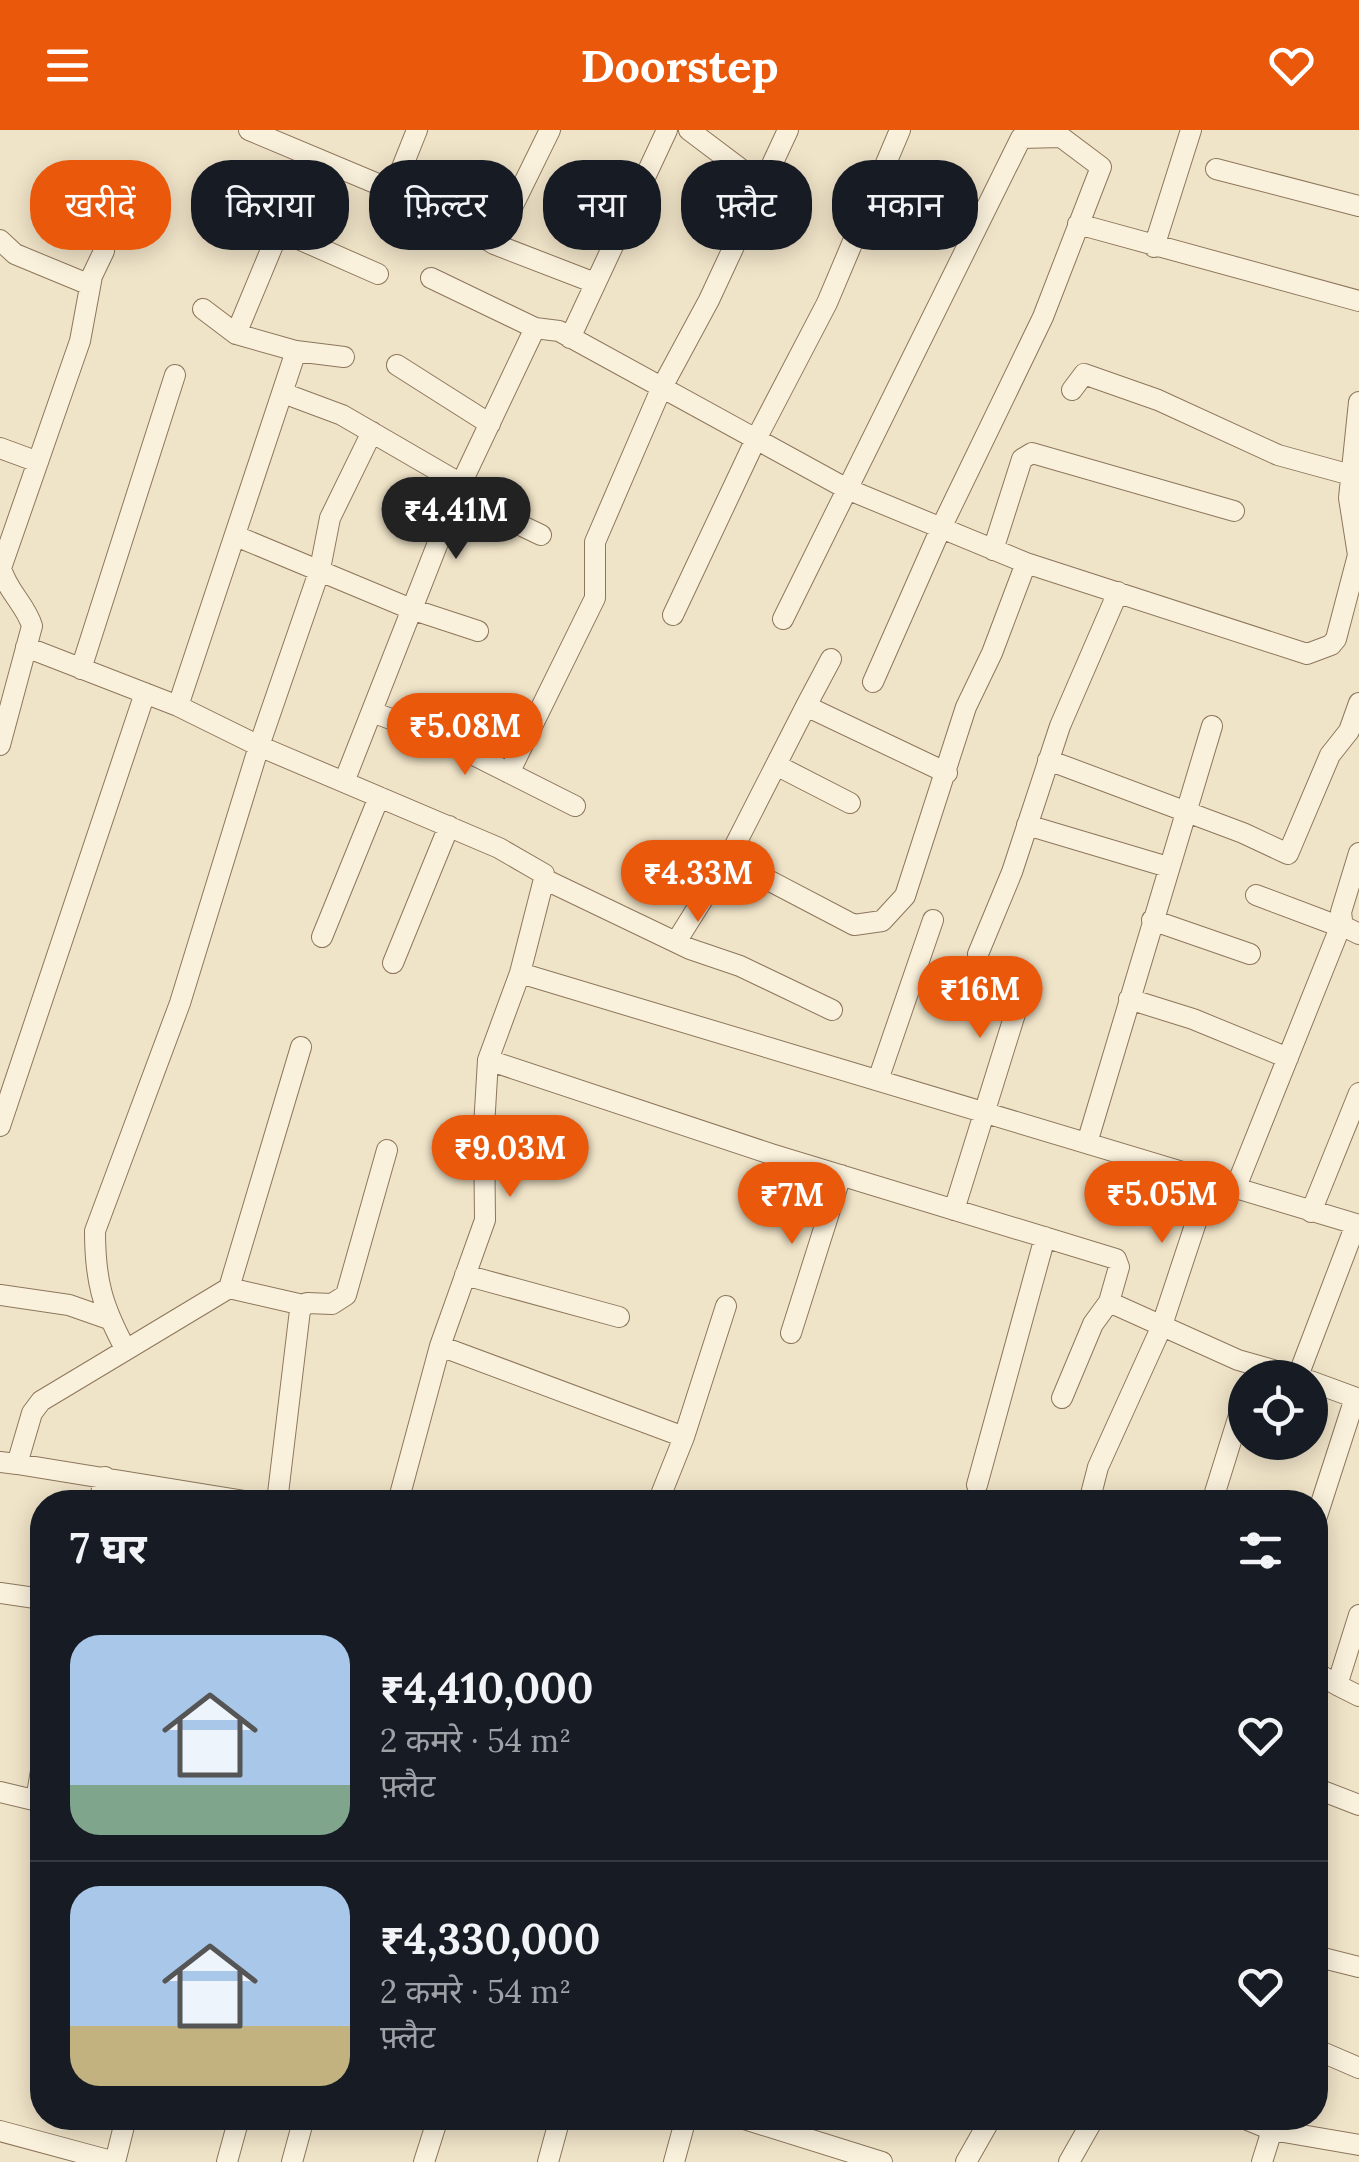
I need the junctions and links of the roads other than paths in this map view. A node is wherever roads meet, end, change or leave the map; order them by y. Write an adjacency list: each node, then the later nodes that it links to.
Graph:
1 (249, 130): 9 (street)
2 (417, 130): 11 (street)
3 (550, 130): 16 (street)
4 (667, 130): 29 (street)
5 (689, 130): 12 (street)
6 (788, 130): 13 (street)
7 (900, 130): 45 (street)
8 (1191, 130): 20 (street)
9 (310, 156): 10 (street); 15 (street)
10 (308, 160)
11 (405, 160)
12 (729, 160)
13 (774, 160)
14 (1216, 169): 17 (street)
15 (369, 180)
16 (523, 185)
17 (1359, 206)
18 (1078, 224): 20 (street); 49 (street); 52 (street)
19 (0, 240): 28 (street)
20 (1154, 248): 30 (street)
21 (270, 250): 33 (street)
22 (323, 250): 26 (street)
23 (509, 250): 29 (street)
24 (732, 250): 39 (street)
25 (104, 251): 28 (street)
26 (378, 274)
27 (431, 278): 32 (street)
28 (90, 284): 47 (street)
29 (595, 284): 34 (street)
30 (1359, 302)
31 (203, 309): 33 (street)
32 (535, 328): 34 (street); 43 (street)
33 (236, 334): 35 (street)
34 (570, 338): 39 (street)
35 (296, 351): 36 (street); 41 (street)
36 (344, 356)
37 (396, 365): 43 (street)
38 (175, 375): 67 (street)
39 (661, 389): 45 (street); 79 (street)
40 (1072, 390): 48 (street)
41 (283, 392): 44 (street); 55 (street)
42 (1359, 402): 48 (street)
43 (490, 424): 50 (street)
44 (372, 432): 50 (street); 58 (street)
45 (755, 440): 49 (street); 61 (street)
46 (0, 448): 47 (street)
47 (38, 462): 65 (street)
48 (1350, 474): 53 (street)
49 (847, 489): 52 (street); 62 (street)
50 (459, 490): 54 (street); 60 (street)
51 (1234, 510): 56 (street)
52 (941, 528): 56 (street); 68 (street)
53 (1356, 528): 63 (street)
54 (541, 535)
55 (236, 536): 58 (street); 71 (street)
56 (993, 550): 57 (street)
57 (1026, 563): 59 (street); 80 (street)
58 (320, 569): 60 (street); 76 (street)
59 (1118, 592): 63 (street); 77 (street)
60 (411, 609): 64 (street); 73 (street)
61 (673, 615)
62 (784, 620)
63 (1350, 624)
64 (478, 631)
65 (26, 647): 67 (street); 75 (street)
66 (831, 658): 72 (street)
67 (81, 668): 69 (street)
68 (873, 682)
69 (145, 694): 71 (street); 111 (street)
70 (1359, 702): 85 (street)
71 (178, 706): 76 (street)
72 (806, 706): 78 (street); 80 (street)
73 (372, 712): 79 (street); 81 (street)
74 (1212, 726): 85 (street)
75 (0, 744)
76 (259, 746): 81 (street); 128 (street)
77 (1048, 760): 85 (street); 86 (street)
78 (776, 765): 83 (street); 89 (street)
79 (509, 773): 84 (street)
80 (947, 773): 89 (street)
81 (344, 782): 82 (street)
82 (379, 797): 87 (street); 96 (street)
83 (850, 803)
84 (574, 806)
85 (1185, 812): 90 (street)
86 (1027, 825): 90 (street); 98 (street)
87 (449, 826): 91 (street); 100 (street)
88 (1359, 853): 95 (street)
89 (728, 859): 97 (street)
90 (1168, 867): 94 (street)
91 (544, 879): 97 (street); 101 (street)
92 (1256, 895): 95 (street)
93 (933, 920): 108 (street)
94 (1152, 920): 99 (street); 103 (street)
95 (1347, 931): 106 (street)
96 (322, 937)
97 (676, 942): 104 (street)
98 (978, 954)
99 (1250, 954)
100 (393, 963)
101 (520, 973): 107 (street); 108 (street)
102 (1024, 985): 110 (street)
103 (1129, 999): 106 (street); 112 (street)
104 (832, 1010)
105 (301, 1047): 122 (street)
106 (1288, 1058): 116 (street)
107 (488, 1060): 114 (street); 121 (street)
108 (878, 1080): 110 (street)
109 (1359, 1093): 118 (street)
110 (983, 1112): 112 (street); 117 (street)
111 (0, 1126)
112 (1088, 1143): 115 (street)
113 (386, 1150): 125 (street)
114 (841, 1176): 117 (street); 130 (street)
115 (1210, 1180): 116 (street); 129 (street)
116 (1236, 1188): 118 (street)
117 (954, 1210): 120 (street)
118 (1311, 1212): 119 (street)
119 (1357, 1224): 134 (street)
120 (1045, 1238): 124 (street); 142 (street)
121 (465, 1275): 127 (street); 131 (street)
122 (229, 1288): 125 (street); 132 (street)
123 (0, 1294): 128 (street)
124 (1109, 1302): 129 (street); 136 (street)
125 (303, 1305): 145 (street)
126 (726, 1306): 138 (street)
127 (619, 1318)
128 (110, 1320): 132 (street)
129 (1161, 1328): 133 (street); 148 (street)
130 (791, 1334)
131 (440, 1346): 138 (street); 146 (street)
132 (126, 1350): 140 (street)
133 (1229, 1360)
134 (1306, 1360)
135 (1328, 1388): 137 (street)
136 (1062, 1398)
137 (1357, 1399): 150 (street)
138 (684, 1437): 147 (street)
139 (1228, 1451): 149 (street)
140 (9, 1463): 141 (street)
141 (106, 1477): 143 (street); 144 (street)
142 (976, 1486)
143 (102, 1490)
144 (160, 1490)
145 (279, 1490)
146 (401, 1490)
147 (663, 1490)
148 (1092, 1490)
149 (1216, 1490)
150 (1326, 1490)
151 (0, 1593): 152 (street)
152 (30, 1597)
153 (1359, 1615): 155 (street)
154 (1328, 1680): 155 (street)
155 (1338, 1686): 156 (street)
156 (1359, 1696)
157 (0, 1792): 159 (street)
158 (1328, 1793): 160 (street)
159 (30, 1799)
160 (1359, 1805)
161 (1328, 1960): 162 (street)
162 (1359, 1968)
163 (1328, 2055): 164 (street)
164 (1359, 2068)
165 (123, 2130): 177 (street)
166 (236, 2130): 178 (street)
167 (301, 2130): 179 (street)
168 (434, 2130): 180 (street)
169 (557, 2130): 181 (street)
170 (683, 2130): 182 (street)
171 (779, 2130): 183 (street)
172 (983, 2130): 184 (street)
173 (1087, 2130): 185 (street)
174 (1272, 2130): 176 (street); 186 (street)
175 (0, 2132): 177 (street)
176 (1359, 2145)
177 (115, 2162)
178 (227, 2162)
179 (292, 2162)
180 (424, 2162)
181 (548, 2162)
182 (674, 2162)
183 (882, 2162)
184 (966, 2162)
185 (1069, 2162)
186 (1262, 2162)

